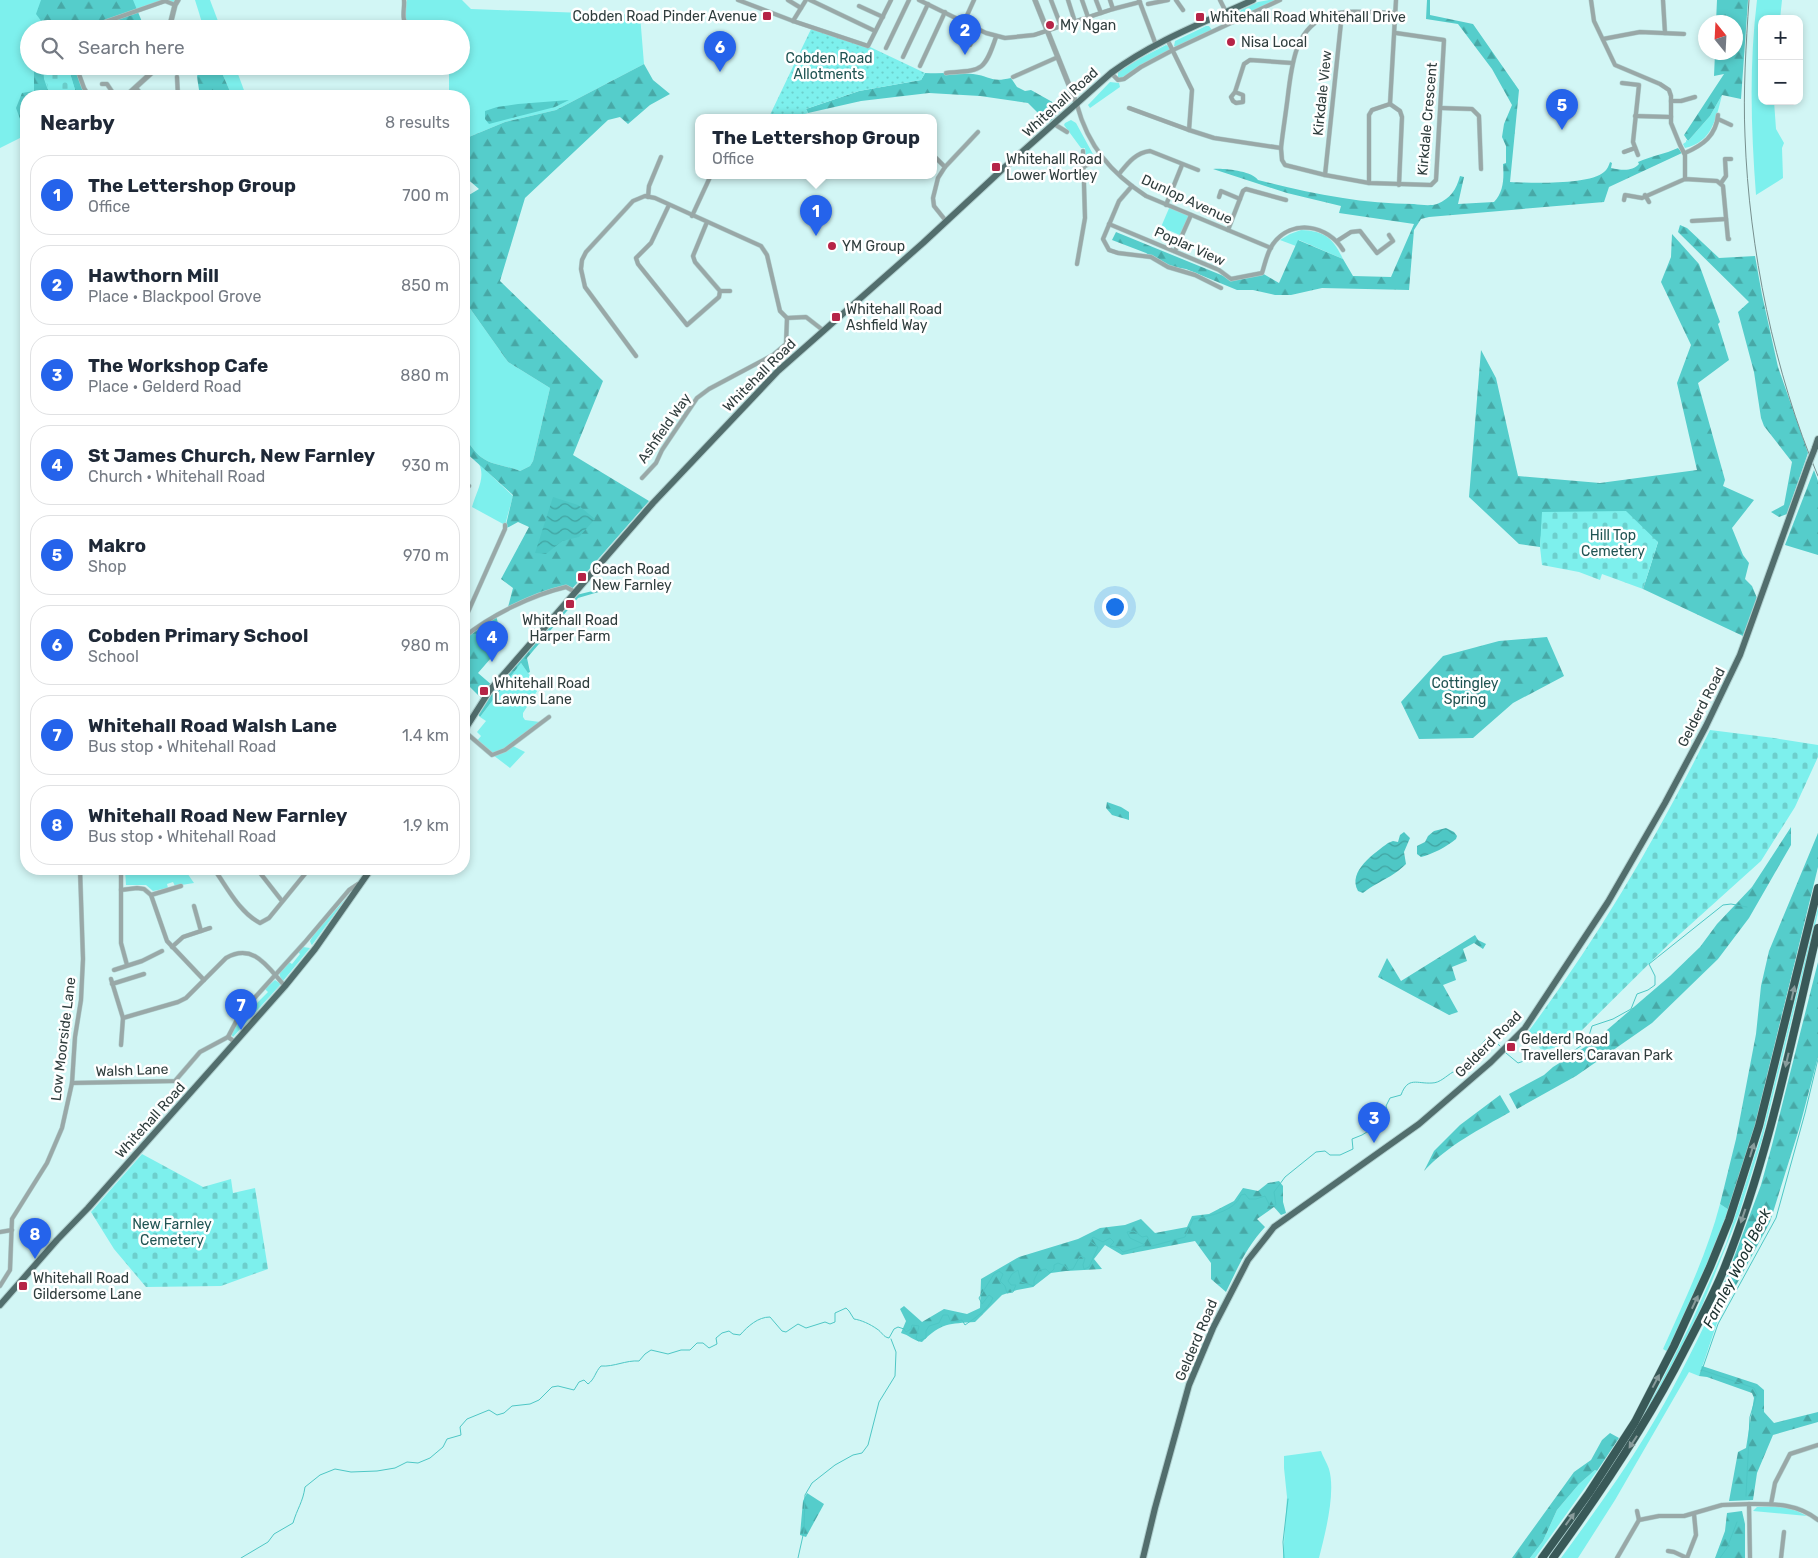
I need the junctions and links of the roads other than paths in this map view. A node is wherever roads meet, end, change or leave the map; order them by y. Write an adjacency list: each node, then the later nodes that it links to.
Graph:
1 (404, 0): 46 (street)
2 (738, 0): 48 (street)
3 (788, 0): 32 (street)
4 (808, 0): 32 (street); 53 (street)
5 (884, 0): 24 (street)
6 (909, 0): 65 (street)
7 (919, 0): 28 (street)
8 (974, 0): 49 (street)
9 (1034, 0): 54 (street)
10 (1051, 0): 51 (street)
11 (1068, 0): 50 (street)
12 (1082, 0): 42 (street)
13 (1096, 0): 38 (street)
14 (1110, 0): 34 (street)
15 (1125, 0): 30 (street)
16 (1168, 0): 29 (street)
17 (1184, 0): 26 (street)
18 (1220, 0): 37 (street)
19 (1253, 0): 33 (main road, Whitehall Road)
20 (1280, 0): 43 (street, Whitehall Road)
21 (1396, 0): 40 (street)
22 (1592, 0): 62 (street)
23 (1664, 0): 57 (street)
24 (890, 1): 41 (street)
25 (1140, 1): 30 (street); 64 (street)
26 (1178, 1): 35 (street)
27 (176, 2): 44 (street); 45 (street)
28 (928, 4): 36 (street); 68 (street)
29 (1148, 4)
30 (1127, 5): 34 (street)
31 (859, 6): 41 (street)
32 (801, 8): 48 (street)
33 (1235, 8): 37 (main road, Whitehall Road); 43 (street)
34 (1113, 9): 38 (street)
35 (1183, 10)
36 (945, 12): 49 (street); 70 (street)
37 (1226, 12): 47 (main road, Whitehall Road)
38 (1101, 13): 42 (street)
39 (1342, 13): 40 (street); 69 (street); 114 (street, Kirkdale View)
40 (1396, 13): 56 (street)
41 (882, 17): 53 (street)
42 (1088, 17): 50 (street)
43 (1240, 19): 55 (street, Whitehall Road)
44 (111, 20)
45 (172, 20)
46 (404, 20)
47 (1210, 20): 55 (street); 61 (main road, Whitehall Road)
48 (792, 21): 53 (street)
49 (963, 21): 52 (street); 59 (street)
50 (1075, 22): 51 (street)
51 (1061, 26): 54 (street)
52 (978, 29): 60 (street); 63 (street)
53 (875, 31)
54 (1048, 31): 60 (street); 67 (street)
55 (1215, 31): 66 (street, Whitehall Road)
56 (1396, 33): 88 (street); 90 (street, Kirkdale Crescent)
57 (1665, 33): 58 (street); 62 (street)
58 (1684, 34)
59 (954, 35)
60 (996, 37): 71 (street)
61 (1167, 39): 64 (main road, Whitehall Road); 66 (street)
62 (1603, 39): 86 (street)
63 (970, 45)
64 (1156, 45): 72 (main road, Whitehall Road)
65 (886, 48)
66 (1173, 50): 72 (street, Whitehall Road); 95 (street)
67 (1058, 56): 76 (street); 87 (street)
68 (903, 57)
69 (1292, 63): 84 (street); 98 (street)
70 (920, 66)
71 (946, 73)
72 (1111, 73): 87 (main road, Whitehall Road)
73 (79, 75): 80 (street)
74 (148, 75): 79 (street)
75 (177, 77): 83 (street)
76 (1013, 77)
77 (111, 79): 81 (street)
78 (1622, 83): 91 (street)
79 (136, 88): 82 (street)
80 (85, 90)
81 (110, 90)
82 (134, 90)
83 (178, 90)
84 (1236, 92)
85 (1694, 96): 86 (street)
86 (1671, 100): 92 (street)
87 (1077, 104): 93 (main road, Whitehall Road); 105 (street, Dunlop Avenue)
88 (1390, 104): 117 (street); 119 (street)
89 (1129, 108): 95 (street)
90 (1441, 108): 111 (street); 119 (street, Kirkdale Crescent)
91 (1635, 116): 92 (street); 99 (street)
92 (1671, 117): 102 (street)
93 (1054, 124): 97 (street); 133 (main road, Whitehall Road)
94 (1731, 125): 102 (street)
95 (1189, 130): 98 (street)
96 (978, 132): 109 (street)
97 (1067, 132)
98 (1281, 148): 114 (street, Kirkdale Crescent)
99 (1636, 148): 101 (street); 103 (street)
100 (1083, 151): 110 (street)
101 (1624, 152)
102 (1685, 153): 116 (street)
103 (1638, 155)
104 (661, 157): 123 (street)
105 (1102, 158): 110 (street); 113 (street, Dunlop Avenue)
106 (1731, 158): 118 (street)
107 (937, 159): 109 (street)
108 (1182, 165): 112 (street); 113 (street); 128 (street)
109 (945, 167): 133 (street)
110 (1083, 167): 144 (street)
111 (1481, 169)
112 (1198, 170)
113 (1119, 174): 120 (street, Dunlop Avenue)
114 (1325, 175): 117 (street, Kirkdale Crescent)
115 (709, 179): 131 (street)
116 (1685, 179): 118 (street); 121 (street)
117 (1370, 183): 119 (street, Kirkdale Crescent)
118 (1721, 183): 132 (street)
119 (1399, 185)
120 (1132, 186): 128 (street, Dunlop Avenue); 136 (street)
121 (1645, 195): 126 (street); 127 (street)
122 (1219, 196): 124 (street)
123 (648, 197): 129 (street, Ashfield Way); 150 (street)
124 (1240, 199): 125 (street); 137 (street)
125 (1286, 200)
126 (1624, 200)
127 (1649, 202)
128 (1166, 204): 130 (street, Dunlop Avenue)
129 (669, 205): 131 (street, Ashfield Way); 146 (street)
130 (1191, 215): 137 (street, Dunlop Avenue); 143 (street)
131 (692, 216): 135 (street, Ashfield Way)
132 (1726, 219): 134 (street); 139 (street)
133 (946, 221): 149 (main road, Whitehall Road)
134 (1692, 221)
135 (707, 222): 146 (street); 148 (street, Ashfield Way)
136 (1109, 224): 143 (street, Poplar View); 145 (street)
137 (1228, 230): 141 (street, Dunlop Avenue)
138 (1389, 235): 140 (street)
139 (1729, 239)
140 (1337, 241): 141 (street); 142 (street)
141 (1271, 248): 143 (street, Poplar View)
142 (1343, 250)
143 (1175, 251)
144 (1077, 264)
145 (1221, 288)
146 (720, 291): 147 (street)
147 (730, 291)
148 (787, 318): 149 (street); 152 (street, Ashfield Way)
149 (824, 331): 154 (main road, Whitehall Road)
150 (636, 356)
151 (1818, 439): 209 (main road, Gelderd Road, bridge)
152 (642, 478)
153 (505, 525): 155 (street)
154 (575, 592): 156 (street); 158 (main road, Whitehall Road)
155 (470, 608)
156 (470, 632)
157 (549, 717): 159 (street)
158 (470, 720)
159 (470, 735)
160 (80, 875): 194 (street, Low Moorside Lane)
161 (121, 875): 169 (street)
162 (218, 875): 171 (street)
163 (262, 875): 171 (street)
164 (304, 875): 171 (street)
165 (366, 875): 166 (main road, Whitehall Road)
166 (362, 881): 178 (street, Whitehall Road); 180 (main road, Whitehall Road)
167 (181, 886): 170 (street)
168 (1818, 888): 210 (highway, one-way to 168)
169 (122, 890): 170 (street); 182 (street)
170 (151, 895): 179 (street)
171 (282, 902)
172 (194, 906): 173 (street)
173 (196, 913): 174 (street); 177 (street)
174 (190, 915)
175 (210, 928): 177 (street)
176 (1818, 928): 211 (highway, one-way to 211)
177 (201, 931): 179 (street)
178 (305, 942): 180 (street); 185 (street, Whitehall Road)
179 (172, 947): 187 (street)
180 (315, 949): 189 (main road, Whitehall Road)
181 (162, 951): 182 (street)
182 (127, 965): 183 (street)
183 (114, 970)
184 (144, 974): 188 (street)
185 (275, 976): 187 (street); 189 (street); 191 (street, Whitehall Road)
186 (111, 979): 188 (street)
187 (204, 980): 190 (street)
188 (112, 984): 190 (street)
189 (285, 986): 192 (main road, Whitehall Road)
190 (122, 1018): 193 (street)
191 (228, 1037): 192 (street); 194 (street, Walsh Lane)
192 (236, 1043): 198 (main road, Whitehall Road)
193 (121, 1045)
194 (72, 1083): 195 (street, Low Moorside Lane)
195 (12, 1230): 196 (street); 197 (street, Low Moorside Lane)
196 (0, 1232)
197 (0, 1286)
198 (0, 1305)
199 (1818, 1445): 201 (street)
200 (1749, 1504): 201 (street); 204 (street); 214 (street)
201 (1771, 1504): 205 (street)
202 (1637, 1511): 206 (street)
203 (1818, 1513): 205 (street)
204 (1694, 1514): 206 (street); 213 (street)
205 (1817, 1519)
206 (1638, 1520): 212 (street)
207 (1784, 1532): 215 (street)
208 (1668, 1551): 213 (street)
209 (1143, 1558)
210 (1542, 1558)
211 (1553, 1558)
212 (1619, 1558)
213 (1687, 1558)
214 (1750, 1558)
215 (1781, 1558)

